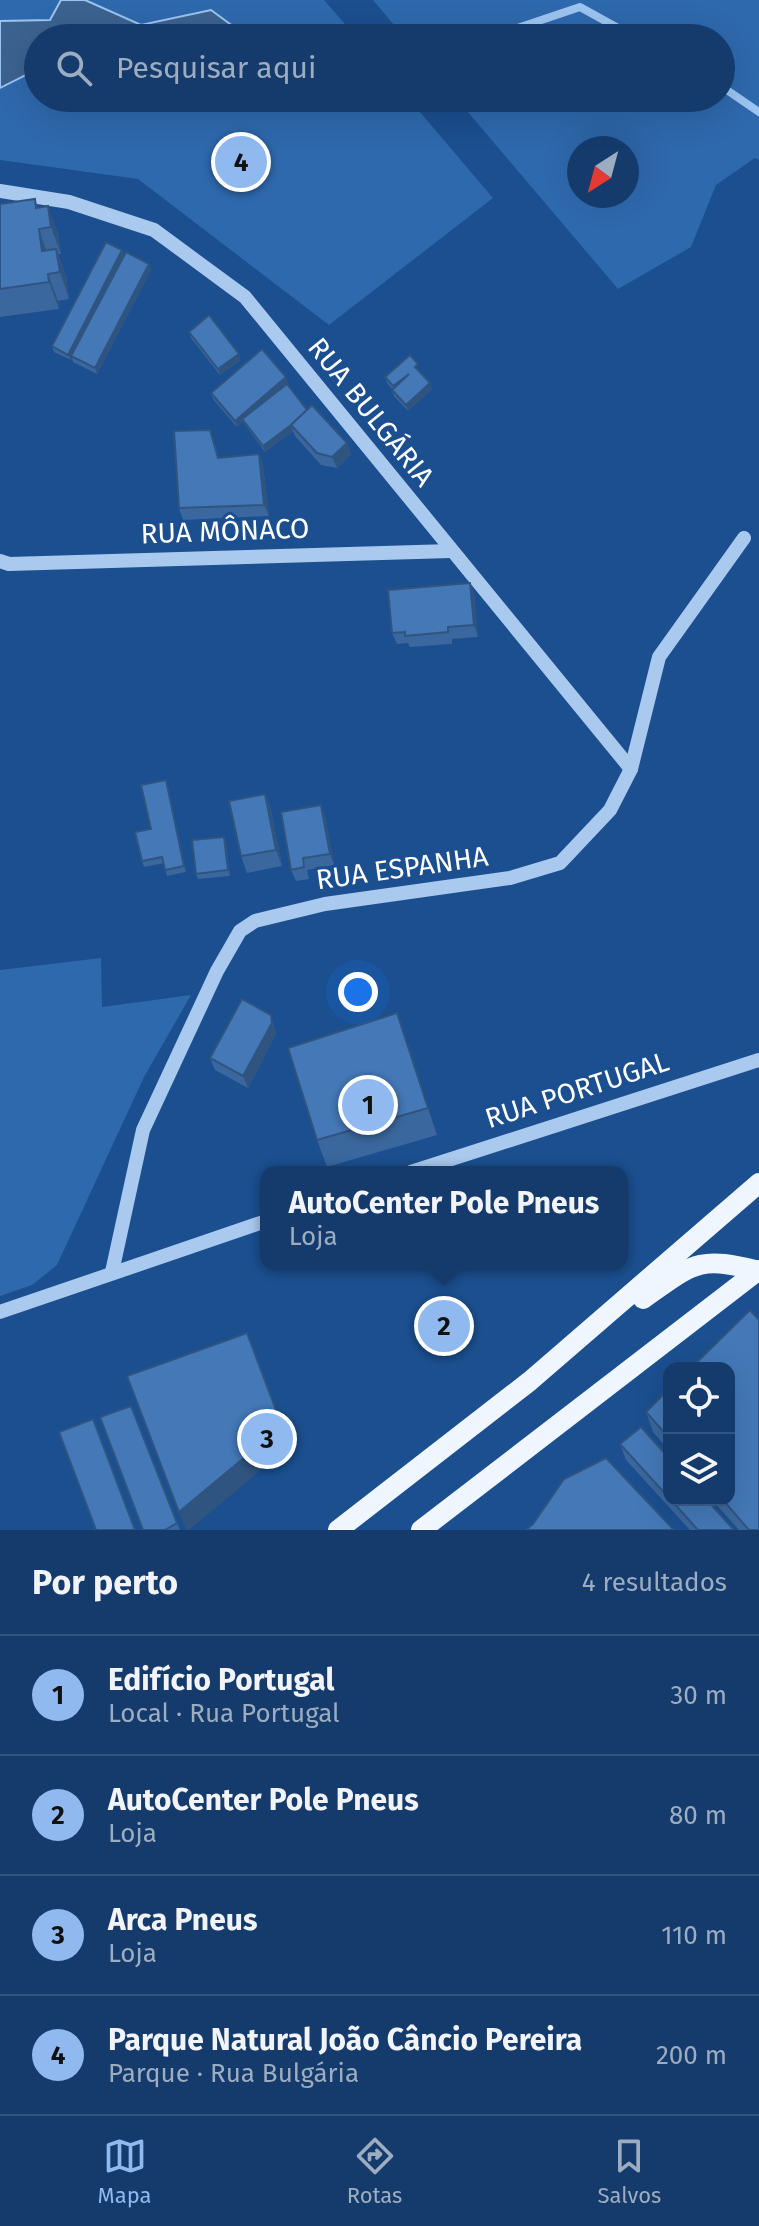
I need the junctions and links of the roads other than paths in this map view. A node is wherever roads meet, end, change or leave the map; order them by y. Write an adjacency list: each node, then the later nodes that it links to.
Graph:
1 (0, 191): 3 (street, RUA BULGÁRIA)
2 (744, 538): 5 (street, RUA ESPANHA)
3 (451, 551): 4 (street, RUA MÔNACO); 5 (street, RUA BULGÁRIA)
4 (0, 561)
5 (631, 769): 11 (street, RUA ESPANHA)
6 (759, 1060): 7 (street, RUA PORTUGAL)
7 (430, 1166)
8 (759, 1183): 13 (main road)
9 (260, 1223): 11 (street)
10 (759, 1271): 13 (main road); 15 (main road)
11 (112, 1272): 12 (street)
12 (0, 1312)
13 (530, 1381): 14 (main road)
14 (338, 1530)
15 (421, 1530)

